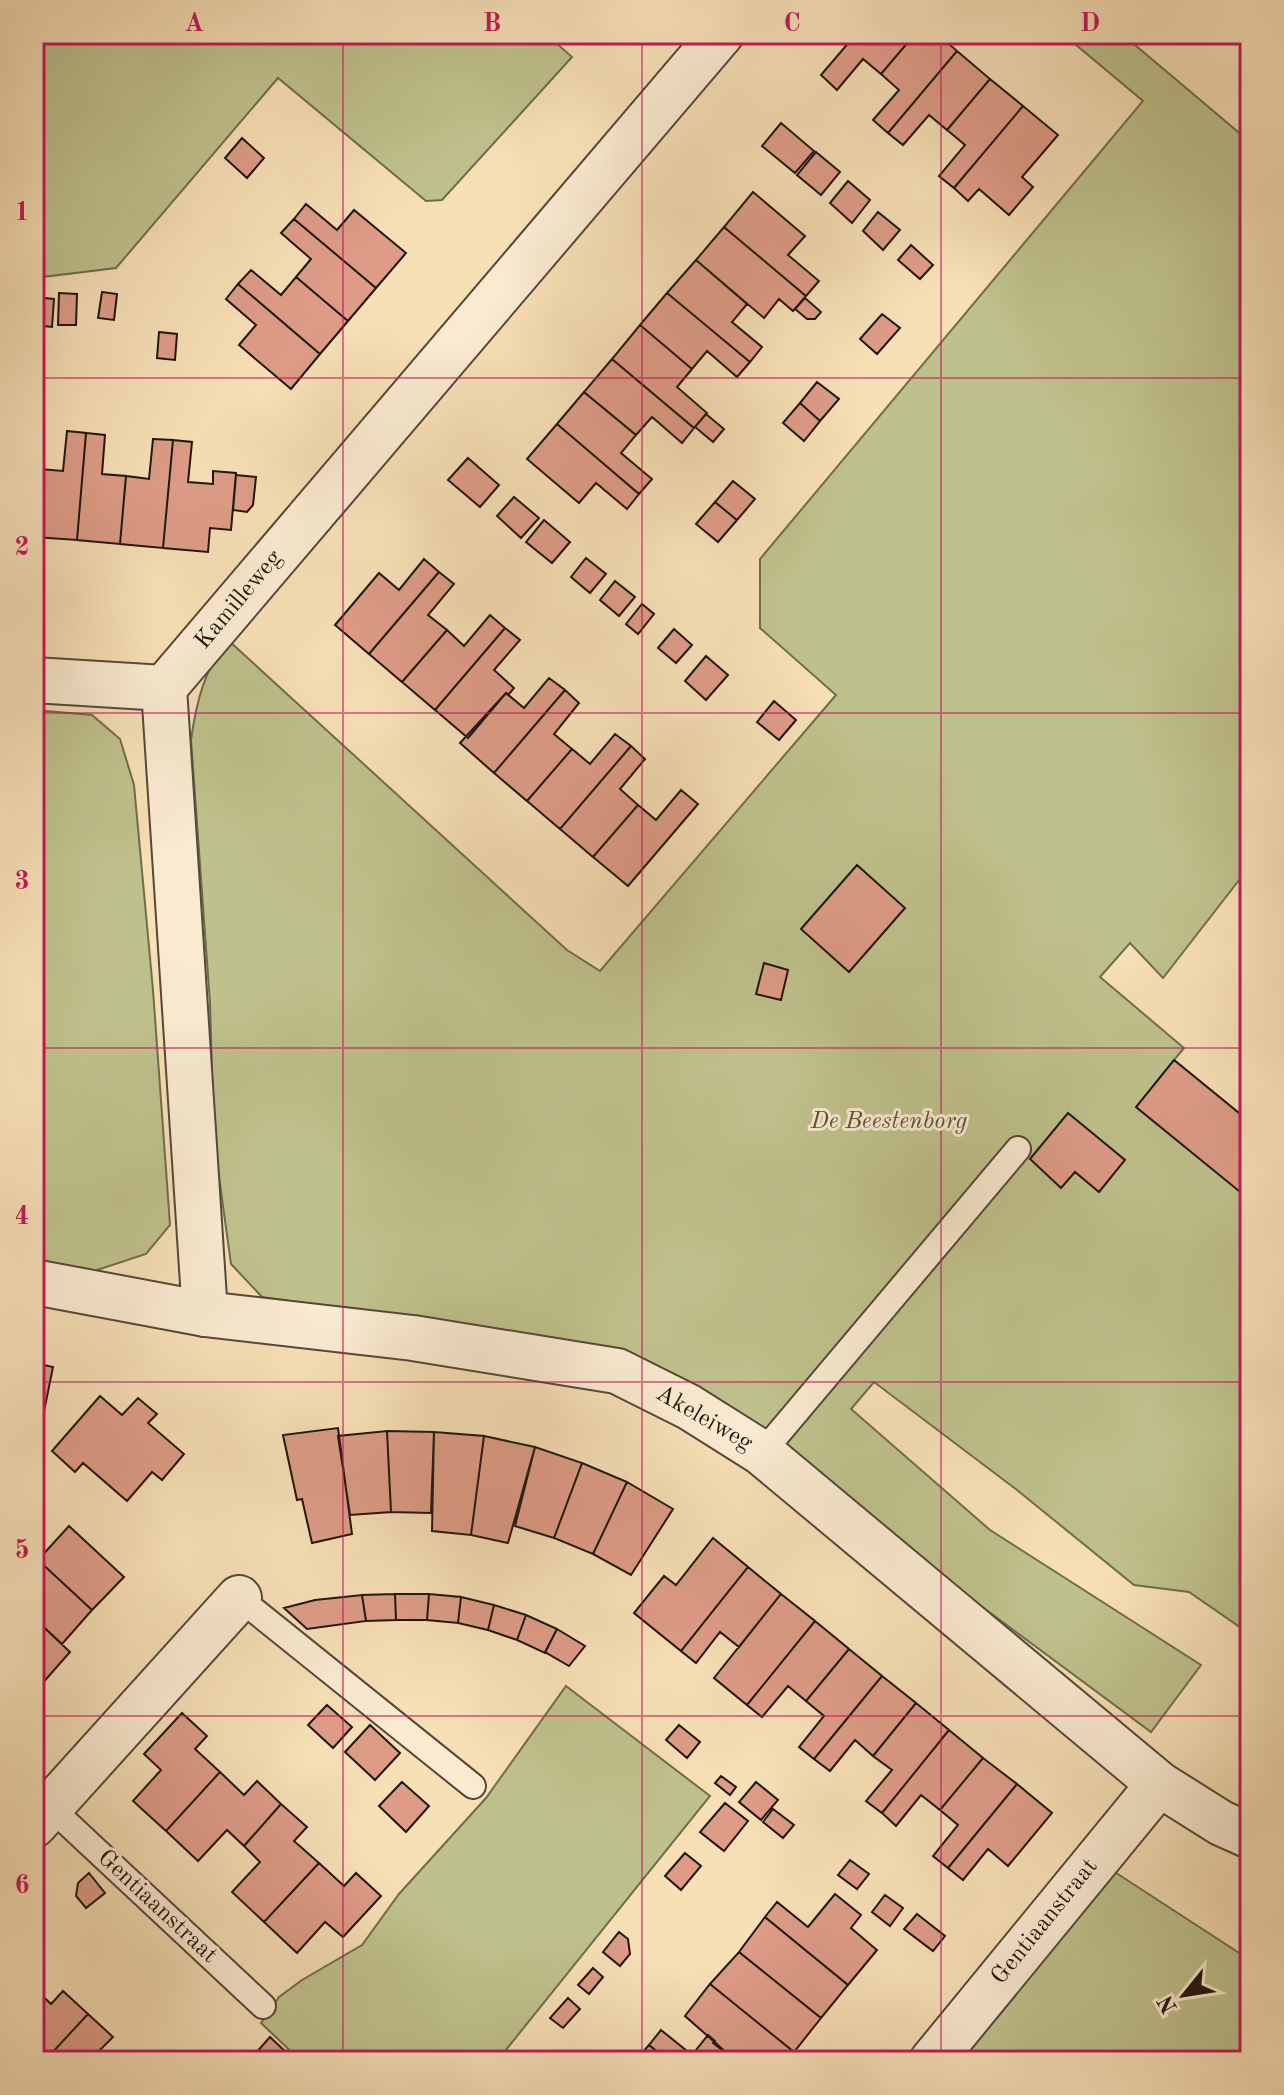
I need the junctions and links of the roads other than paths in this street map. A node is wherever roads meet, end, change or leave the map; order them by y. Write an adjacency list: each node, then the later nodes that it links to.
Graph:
1 (721, 34): 3 (street, Kamilleweg)
2 (34, 680): 3 (street)
3 (164, 688): 6 (street)
4 (1018, 1149): 7 (lane)
5 (34, 1282): 6 (street, Akeleiweg)
6 (205, 1314): 7 (street, Akeleiweg)
7 (762, 1453): 9 (street, Akeleiweg)
8 (239, 1598): 10 (lane); 11 (street, Gentiaanstraat)
9 (1159, 1784): 12 (street, Akeleiweg); 14 (street, Gentiaanstraat)
10 (473, 1786)
11 (42, 1816): 13 (lane, Gentiaanstraat)
12 (1250, 1836)
13 (263, 2006)
14 (932, 2061)

